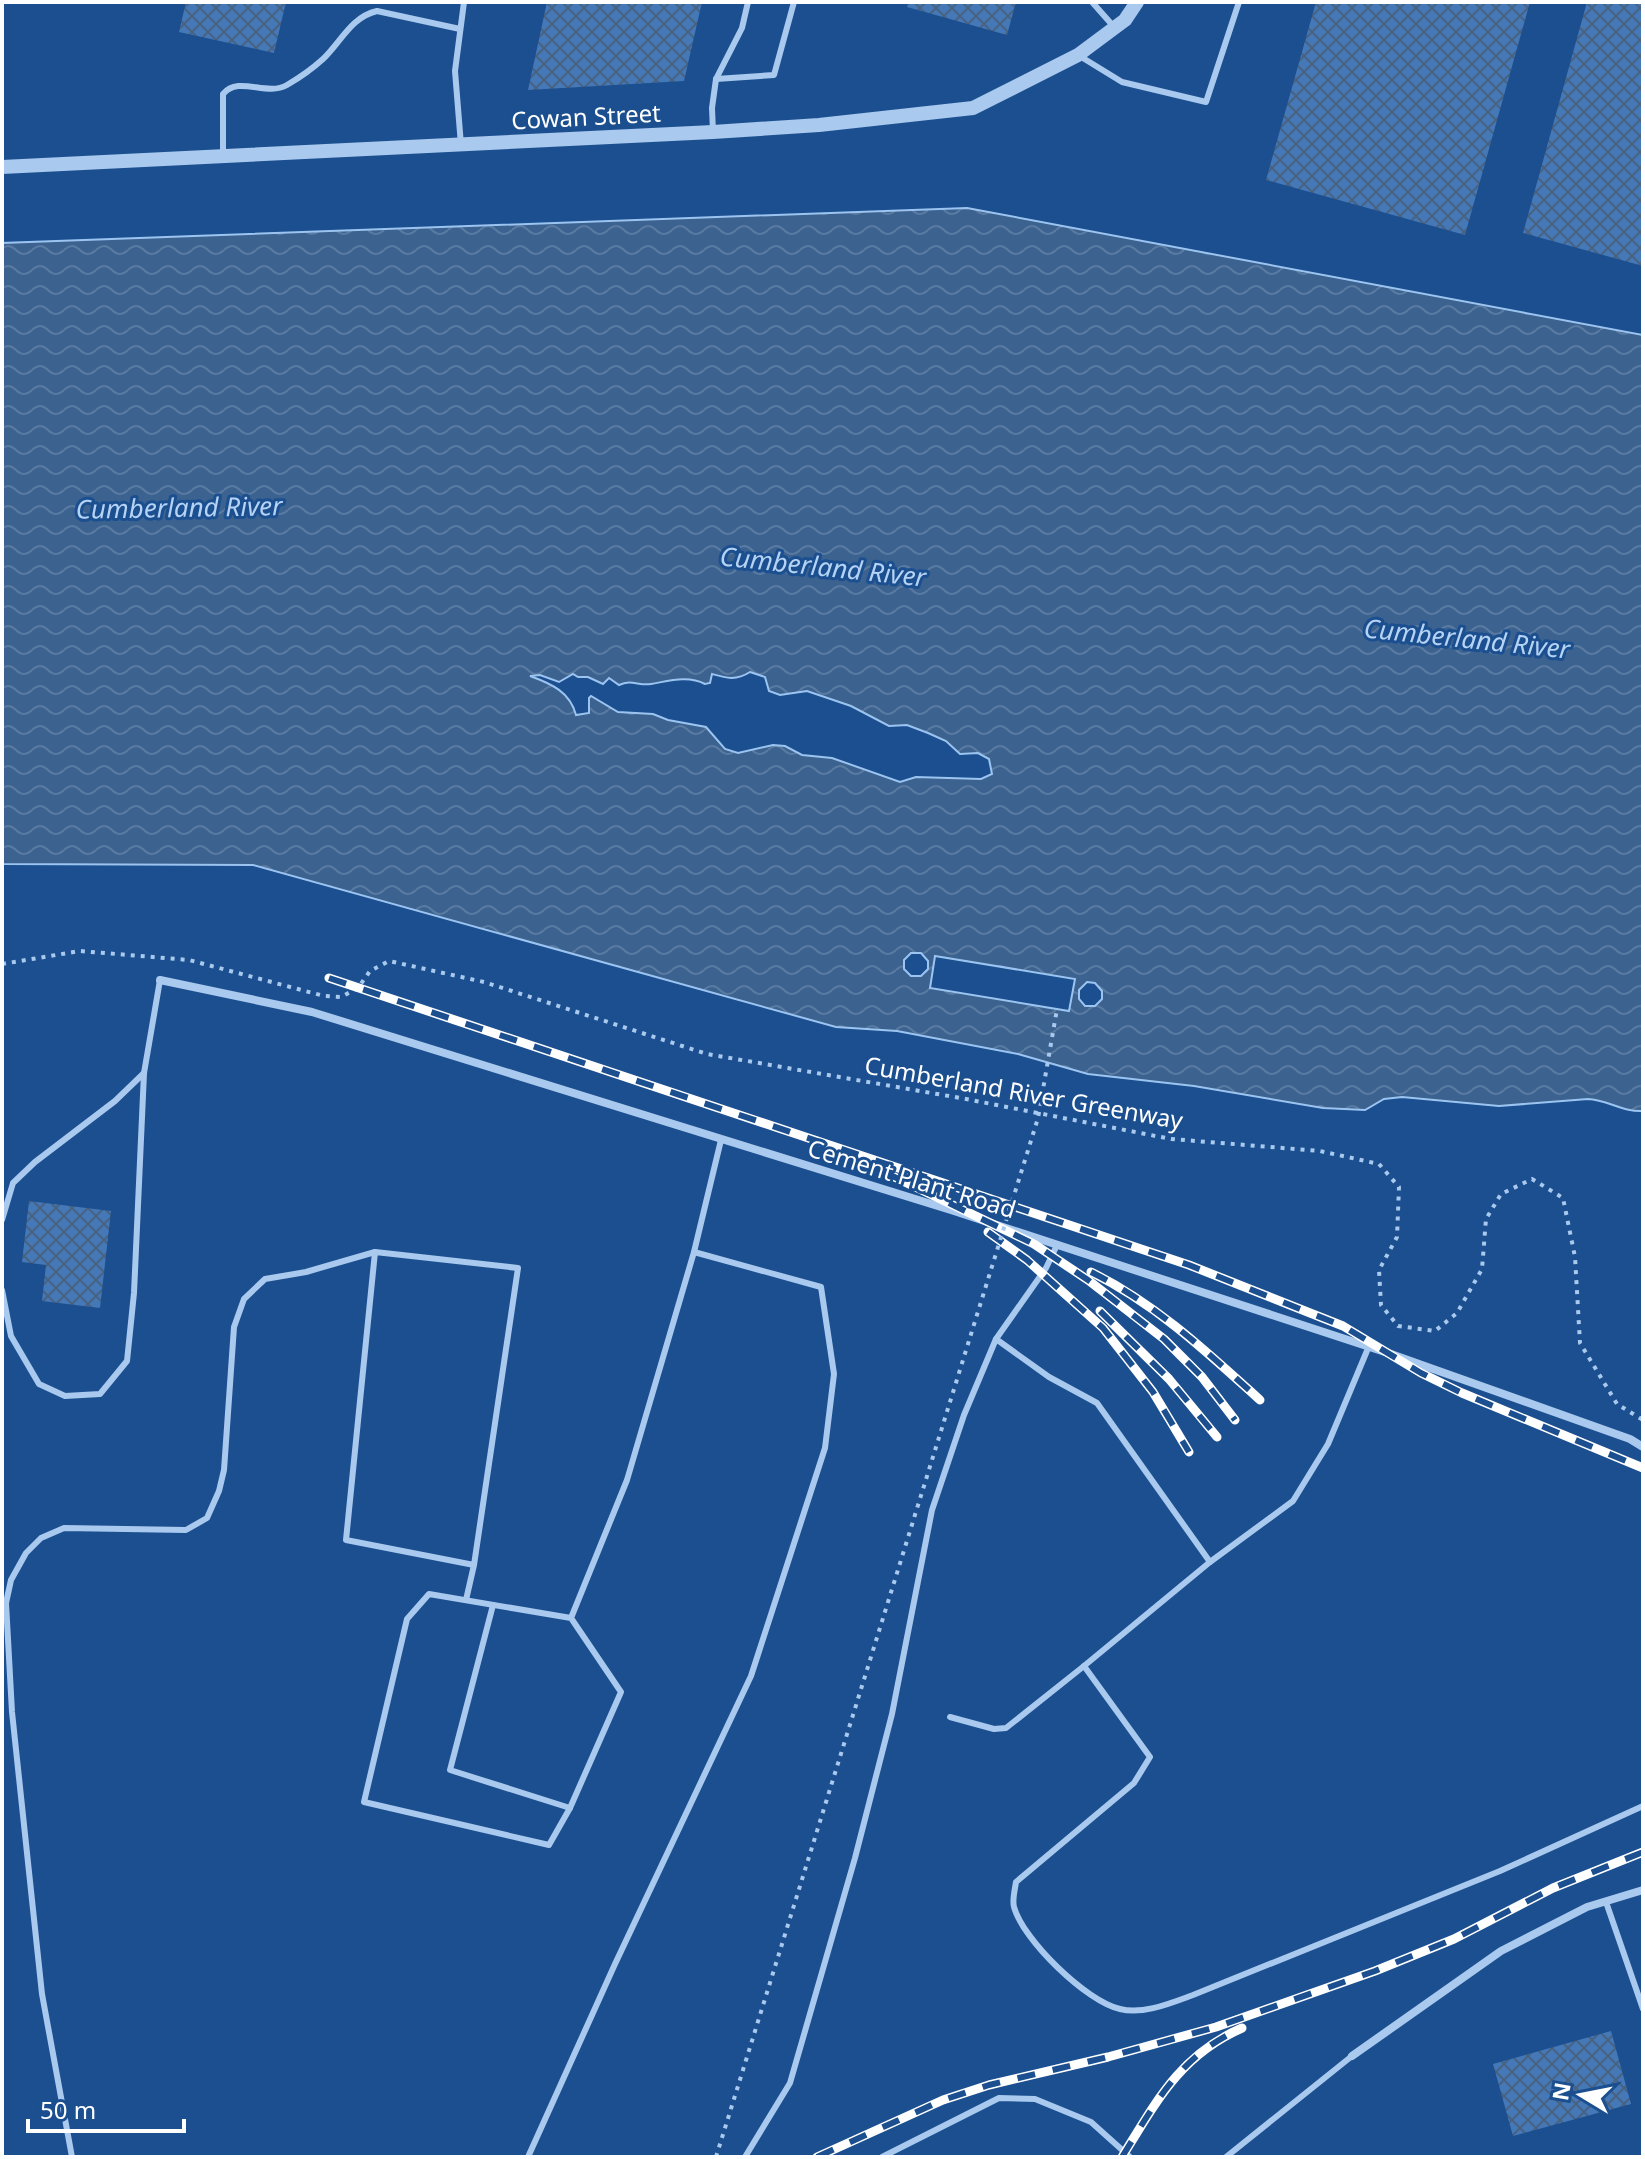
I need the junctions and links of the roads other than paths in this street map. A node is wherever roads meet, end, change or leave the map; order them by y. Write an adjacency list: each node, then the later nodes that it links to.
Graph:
1 (379, 2): 8 (lane)
2 (464, 2): 10 (lane)
3 (748, 2): 12 (lane)
4 (794, 2): 12 (lane)
5 (1092, 2): 9 (lane)
6 (1137, 2): 9 (street, Cowan Street)
7 (1239, 2): 11 (lane)
8 (377, 11): 10 (lane); 15 (lane)
9 (1115, 28): 11 (street, Cowan Street)
10 (460, 29): 14 (lane)
11 (1078, 55): 13 (street, Cowan Street)
12 (716, 79): 13 (lane)
13 (713, 132): 14 (street, Cowan Street)
14 (461, 145): 15 (street, Cowan Street)
15 (223, 156): 16 (street, Cowan Street)
16 (2, 167)
17 (160, 980): 18 (lane); 19 (street, Cement Plant Road)
18 (144, 1073): 20 (lane); 24 (lane)
19 (721, 1140): 21 (street, Cement Plant Road); 23 (lane)
20 (2, 1220)
21 (1057, 1245): 25 (lane); 26 (street, Cement Plant Road)
22 (375, 1252): 29 (lane); 29 (lane); 41 (lane)
23 (694, 1252): 32 (lane); 42 (lane)
24 (2, 1290)
25 (996, 1339): 28 (lane); 43 (lane)
26 (1369, 1346): 27 (street, Cement Plant Road); 28 (lane)
27 (1643, 1447)
28 (1210, 1562): 33 (lane)
29 (474, 1565): 30 (lane)
30 (466, 1600): 31 (lane); 36 (lane)
31 (493, 1605): 32 (lane); 36 (lane)
32 (571, 1618): 36 (lane)
33 (1084, 1666): 34 (lane); 35 (lane)
34 (950, 1717)
35 (1643, 1806)
36 (570, 1808)
37 (1643, 1890): 38 (street)
38 (1606, 1902): 39 (lane); 40 (street)
39 (1643, 2009)
40 (1352, 2056): 46 (lane)
41 (72, 2157)
42 (528, 2157)
43 (745, 2157)
44 (882, 2157): 45 (lane)
45 (1130, 2157)
46 (1226, 2157)

